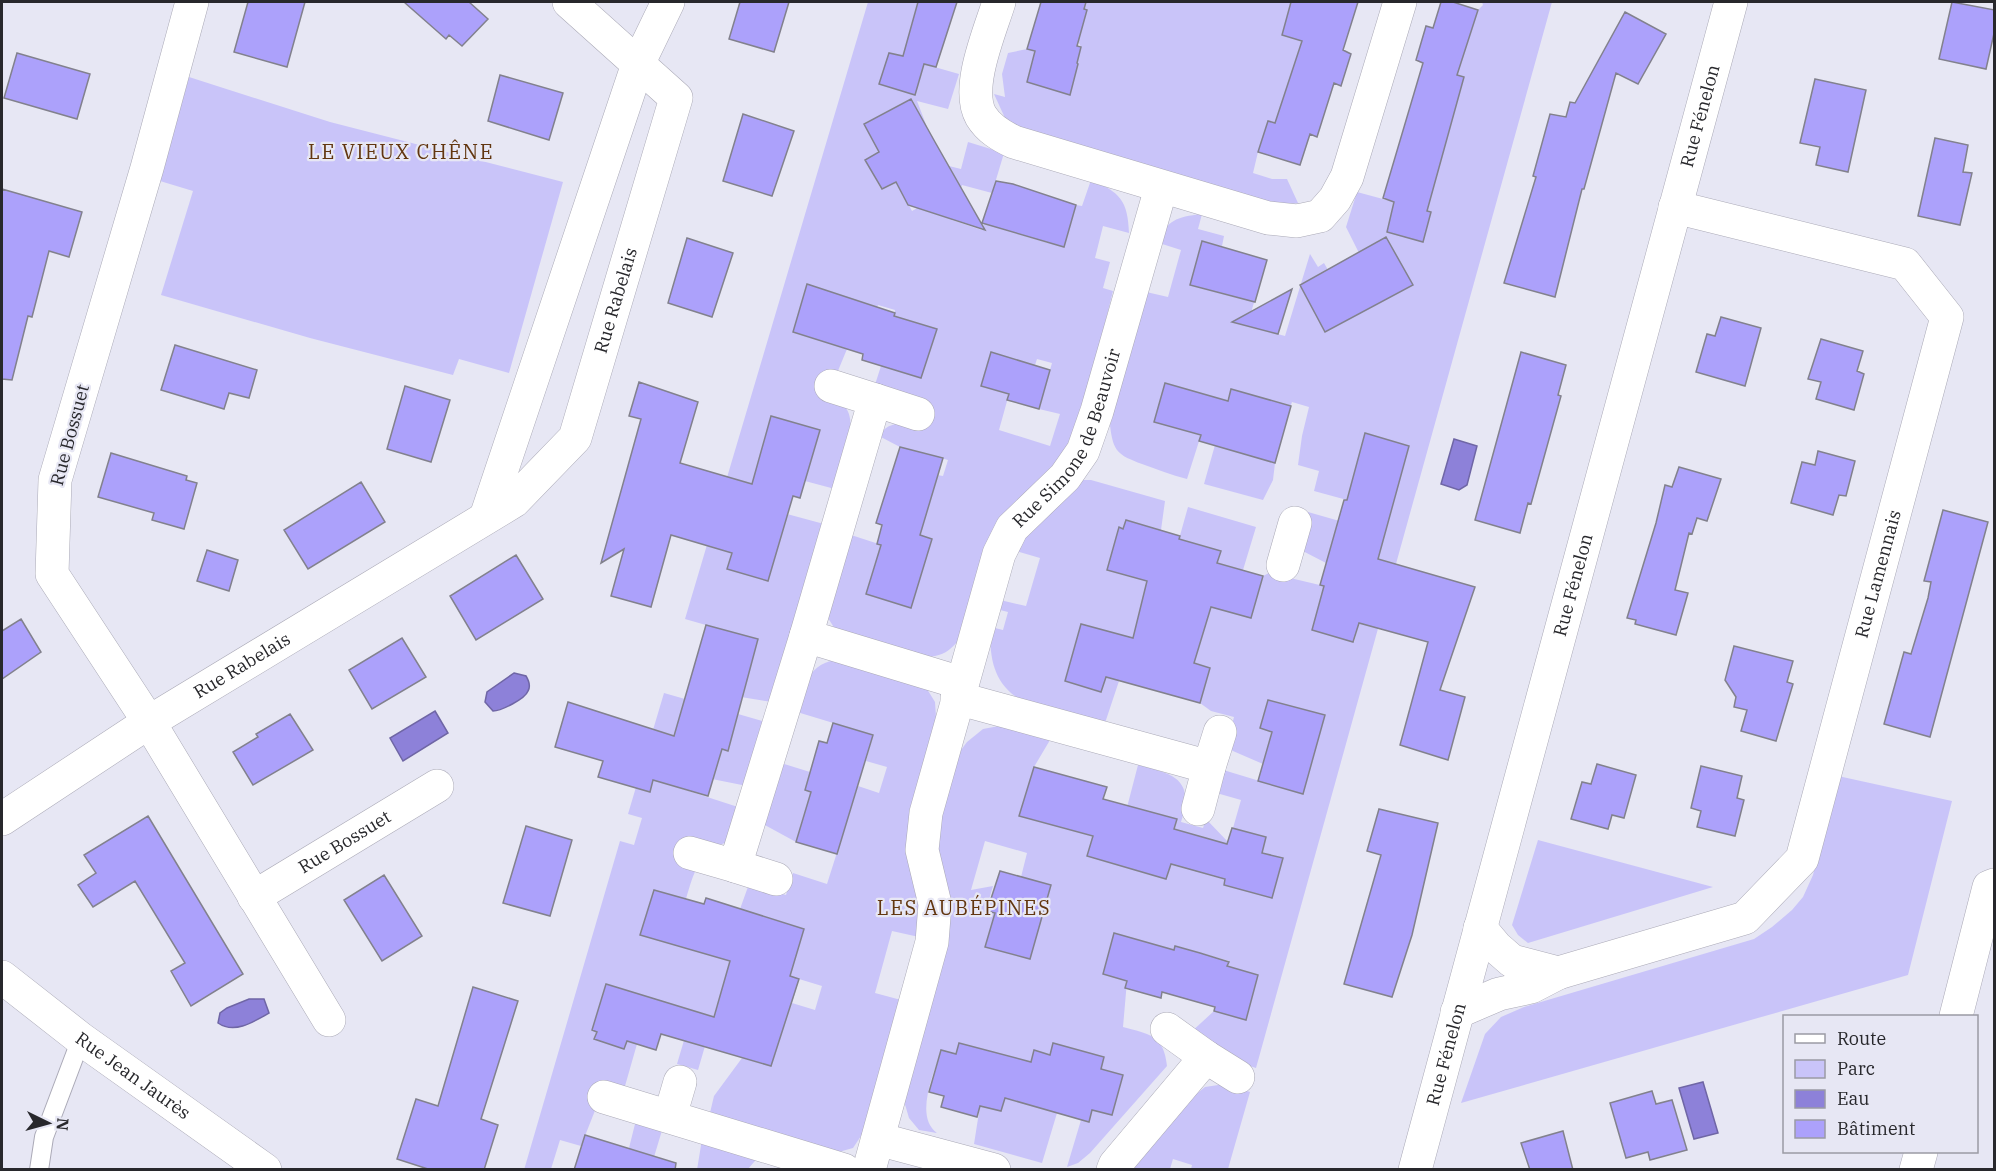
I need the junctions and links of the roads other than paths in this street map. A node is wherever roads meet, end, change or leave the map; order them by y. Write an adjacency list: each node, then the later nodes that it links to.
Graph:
1 (192, 2): 18 (street, Rue Bossuet)
2 (569, 2): 7 (street, Rue Rabelais)
3 (668, 2): 7 (street)
4 (999, 2): 8 (street)
5 (1400, 2): 8 (street)
6 (1731, 2): 9 (street, Rue Fénelon)
7 (638, 64): 13 (street); 13 (street, Rue Rabelais)
8 (1161, 188): 17 (street, Rue Simone de Beauvoir)
9 (1675, 207): 29 (street, Rue Fénelon); 30 (street, Rue Lamennais)
10 (831, 386): 11 (street)
11 (875, 400): 12 (street); 16 (street)
12 (918, 414)
13 (486, 517): 18 (street, Rue Rabelais)
14 (1295, 523): 15 (street)
15 (1283, 565)
16 (806, 636): 17 (street); 25 (street)
17 (959, 690): 20 (street); 43 (street, Rue Simone de Beauvoir)
18 (149, 722): 23 (street, Rue Rabelais); 28 (street, Rue Bossuet)
19 (1220, 732): 20 (street)
20 (1209, 766): 22 (street)
21 (437, 786): 28 (street, Rue Bossuet)
22 (1198, 809)
23 (2, 819)
24 (690, 853): 25 (street)
25 (735, 866): 26 (street)
26 (776, 879)
27 (1995, 885): 33 (street)
28 (254, 897): 34 (street, Rue Bossuet)
29 (1480, 928): 30 (street); 32 (street, Rue Fénelon)
30 (1558, 973): 32 (street)
31 (2, 978): 36 (street, Rue Jean Jaurès)
32 (1457, 1012): 49 (street, Rue Fénelon)
33 (1957, 1015)
34 (329, 1020)
35 (1167, 1029): 37 (street)
36 (81, 1039): 44 (lane); 45 (street, Rue Jean Jaurès)
37 (1206, 1057): 38 (street); 48 (street)
38 (1238, 1077)
39 (681, 1082): 41 (street)
40 (604, 1097): 41 (street)
41 (670, 1116): 46 (street)
42 (1921, 1153): 50 (street)
43 (874, 1154): 47 (street, Rue Simone de Beauvoir)
44 (39, 1170)
45 (265, 1170)
46 (844, 1170)
47 (994, 1170)
48 (1113, 1170)
49 (1415, 1170)
50 (1916, 1170)

